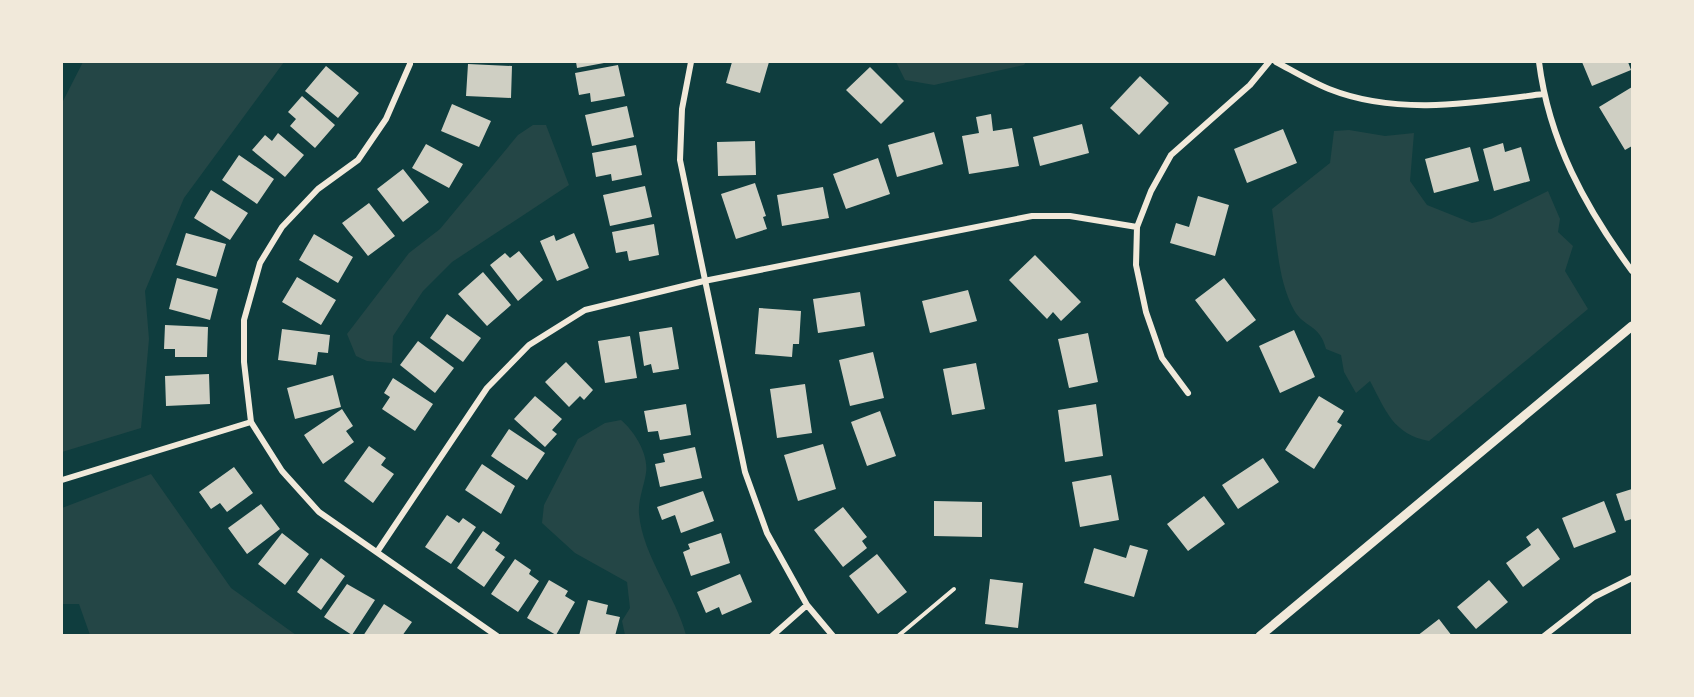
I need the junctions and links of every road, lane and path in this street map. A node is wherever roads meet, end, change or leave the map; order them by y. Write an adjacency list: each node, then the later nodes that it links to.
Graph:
1 (692, 62): 9 (street)
2 (1269, 62): 7 (street)
3 (1276, 62): 6 (street)
4 (1539, 62): 6 (street)
5 (410, 64): 12 (street)
6 (1544, 94): 8 (street)
7 (1137, 227): 9 (street); 11 (street)
8 (1632, 271)
9 (704, 281): 14 (street); 17 (street)
10 (1632, 326): 22 (street)
11 (1188, 393)
12 (251, 422): 13 (street); 14 (street)
13 (62, 480)
14 (377, 552): 18 (street)
15 (1632, 578): 23 (street)
16 (954, 589): 21 (lane)
17 (807, 605): 19 (street); 20 (street)
18 (497, 636)
19 (772, 636)
20 (833, 636)
21 (898, 636)
22 (1260, 636)
23 (1544, 636)

